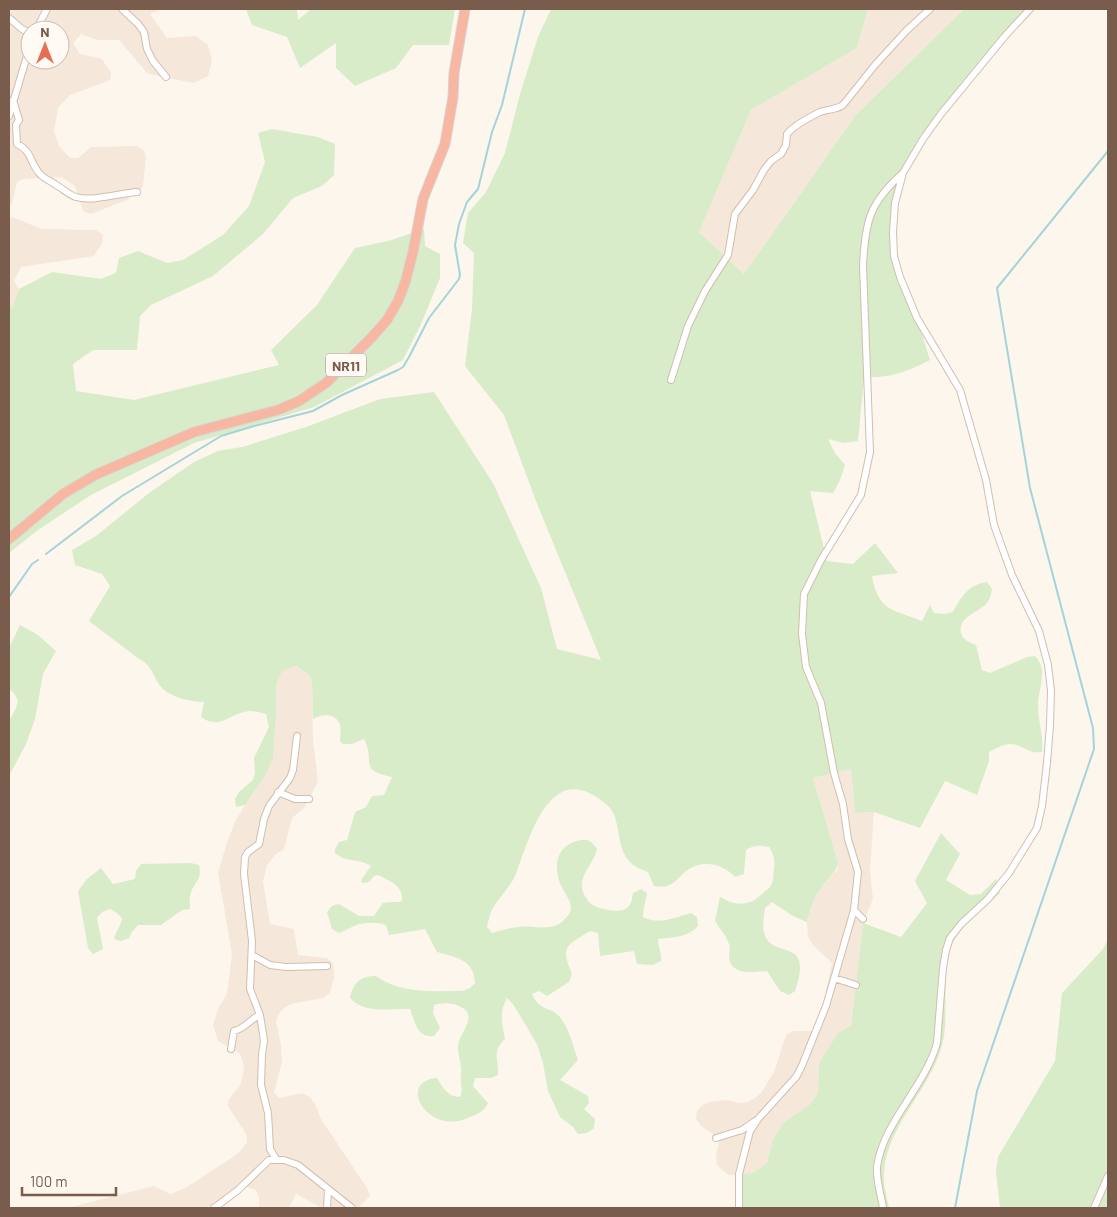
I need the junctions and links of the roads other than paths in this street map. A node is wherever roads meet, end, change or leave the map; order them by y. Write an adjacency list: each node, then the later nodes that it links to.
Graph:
1 (122, 9): 8 (street)
2 (466, 9): 14 (highway, NR11)
3 (930, 9): 13 (street)
4 (1030, 9): 11 (street)
5 (9, 18): 6 (street)
6 (20, 27)
7 (22, 70): 9 (street)
8 (166, 77)
9 (13, 100): 10 (street); 12 (street)
10 (9, 116)
11 (903, 173): 18 (street); 35 (street)
12 (137, 192)
13 (671, 380)
14 (9, 539)
15 (297, 736): 16 (street)
16 (278, 792): 17 (street); 20 (street)
17 (310, 799)
18 (854, 910): 19 (street); 22 (street)
19 (862, 919)
20 (252, 955): 21 (street); 24 (street)
21 (326, 966)
22 (834, 978): 23 (street); 26 (street)
23 (856, 985)
24 (260, 1015): 25 (street); 28 (street)
25 (231, 1049)
26 (758, 1119): 27 (street); 34 (street)
27 (716, 1138)
28 (276, 1159): 30 (street); 31 (street)
29 (1108, 1176): 36 (street)
30 (328, 1189): 32 (street); 33 (street)
31 (214, 1208)
32 (326, 1208)
33 (352, 1208)
34 (739, 1208)
35 (883, 1208)
36 (1094, 1208)

